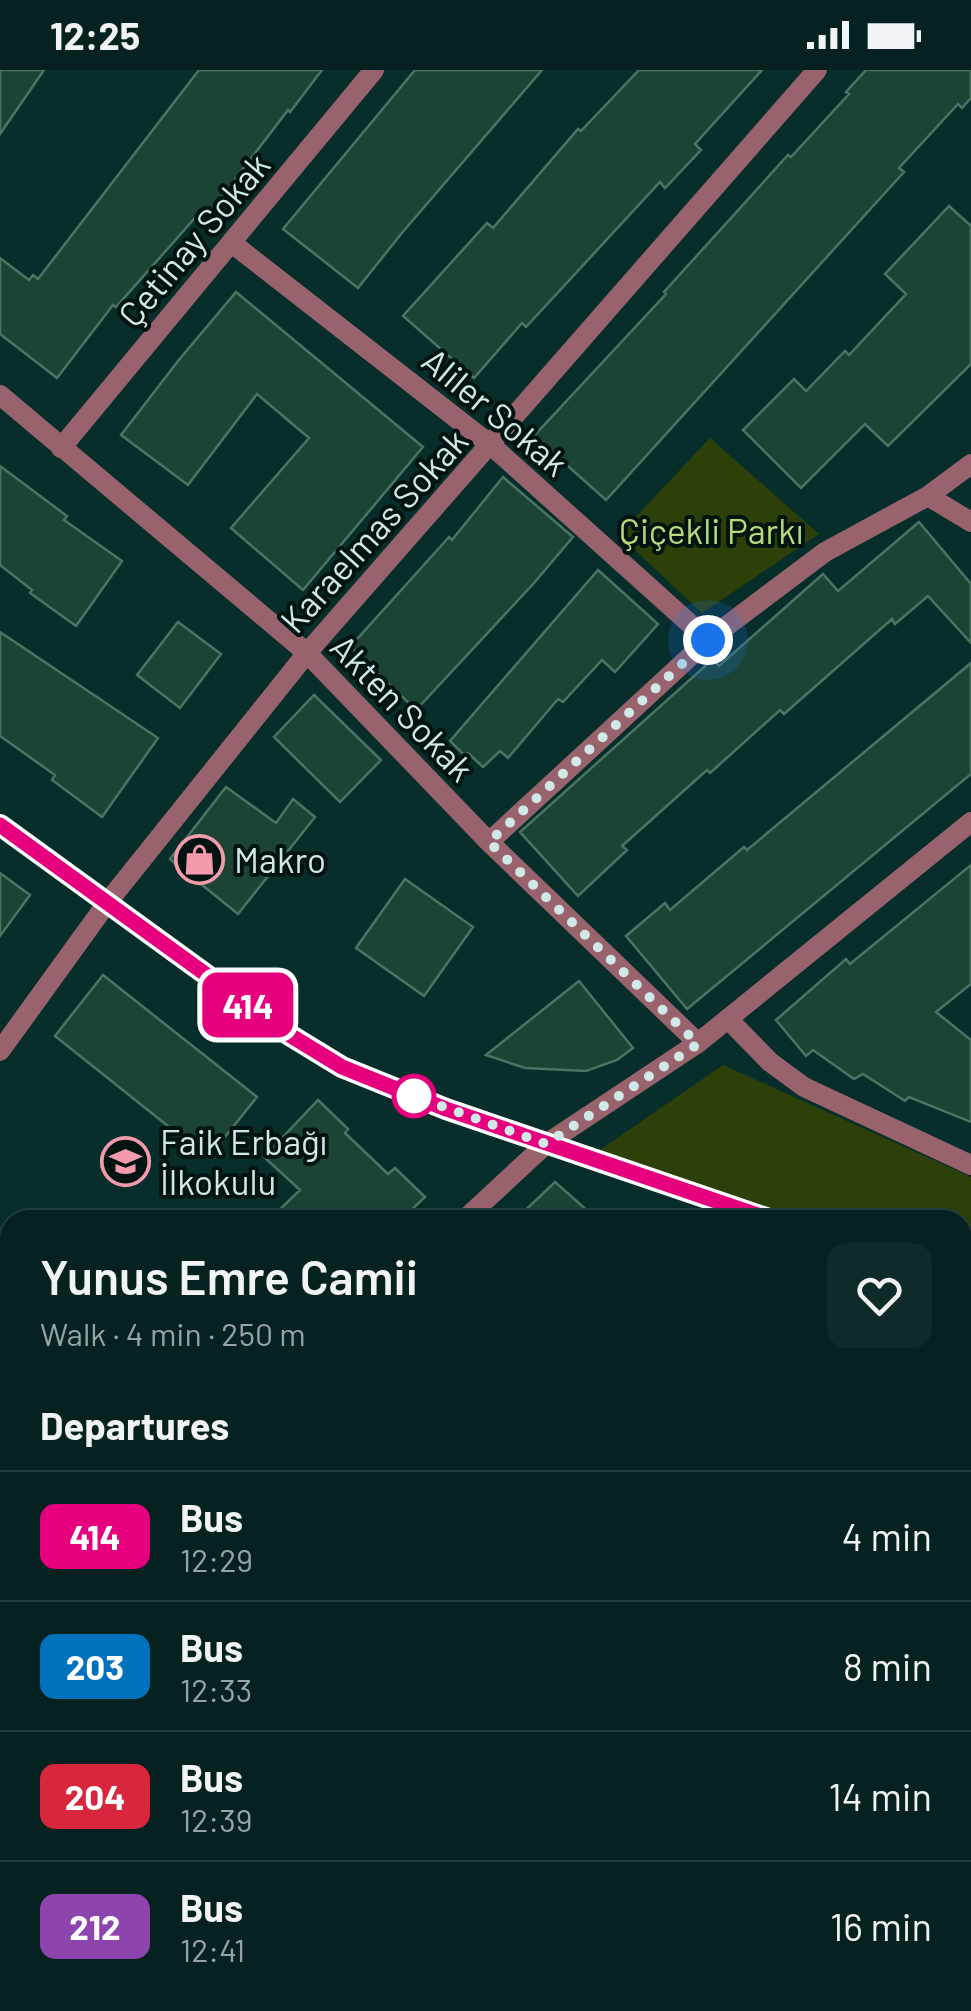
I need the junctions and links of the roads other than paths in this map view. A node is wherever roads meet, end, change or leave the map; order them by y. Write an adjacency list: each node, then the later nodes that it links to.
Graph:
1 (374, 70): 3 (street, Çetinay Sokak)
2 (817, 70): 5 (street, Karaelmas Sokak)
3 (233, 244): 5 (street, Aliler Sokak); 6 (street, Çetinay Sokak)
4 (0, 394): 6 (street, Akten Sokak)
5 (492, 446): 10 (street, Aliler Sokak); 11 (street, Karaelmas Sokak)
6 (60, 448): 11 (street, Akten Sokak)
7 (971, 464): 8 (street)
8 (928, 496): 9 (street); 10 (street)
9 (971, 522)
10 (708, 640): 14 (street)
11 (307, 653): 14 (street, Akten Sokak); 15 (street, Karaelmas Sokak)
12 (971, 822): 16 (street)
13 (0, 825): 15 (main road)
14 (489, 842): 17 (street, Akten Sokak)
15 (107, 903): 18 (street, Karaelmas Sokak); 19 (main road)
16 (728, 1019): 17 (street); 20 (street)
17 (698, 1044): 19 (street)
18 (0, 1052)
19 (546, 1144): 21 (street); 22 (main road)
20 (971, 1165)
21 (475, 1210)
22 (742, 1210)

